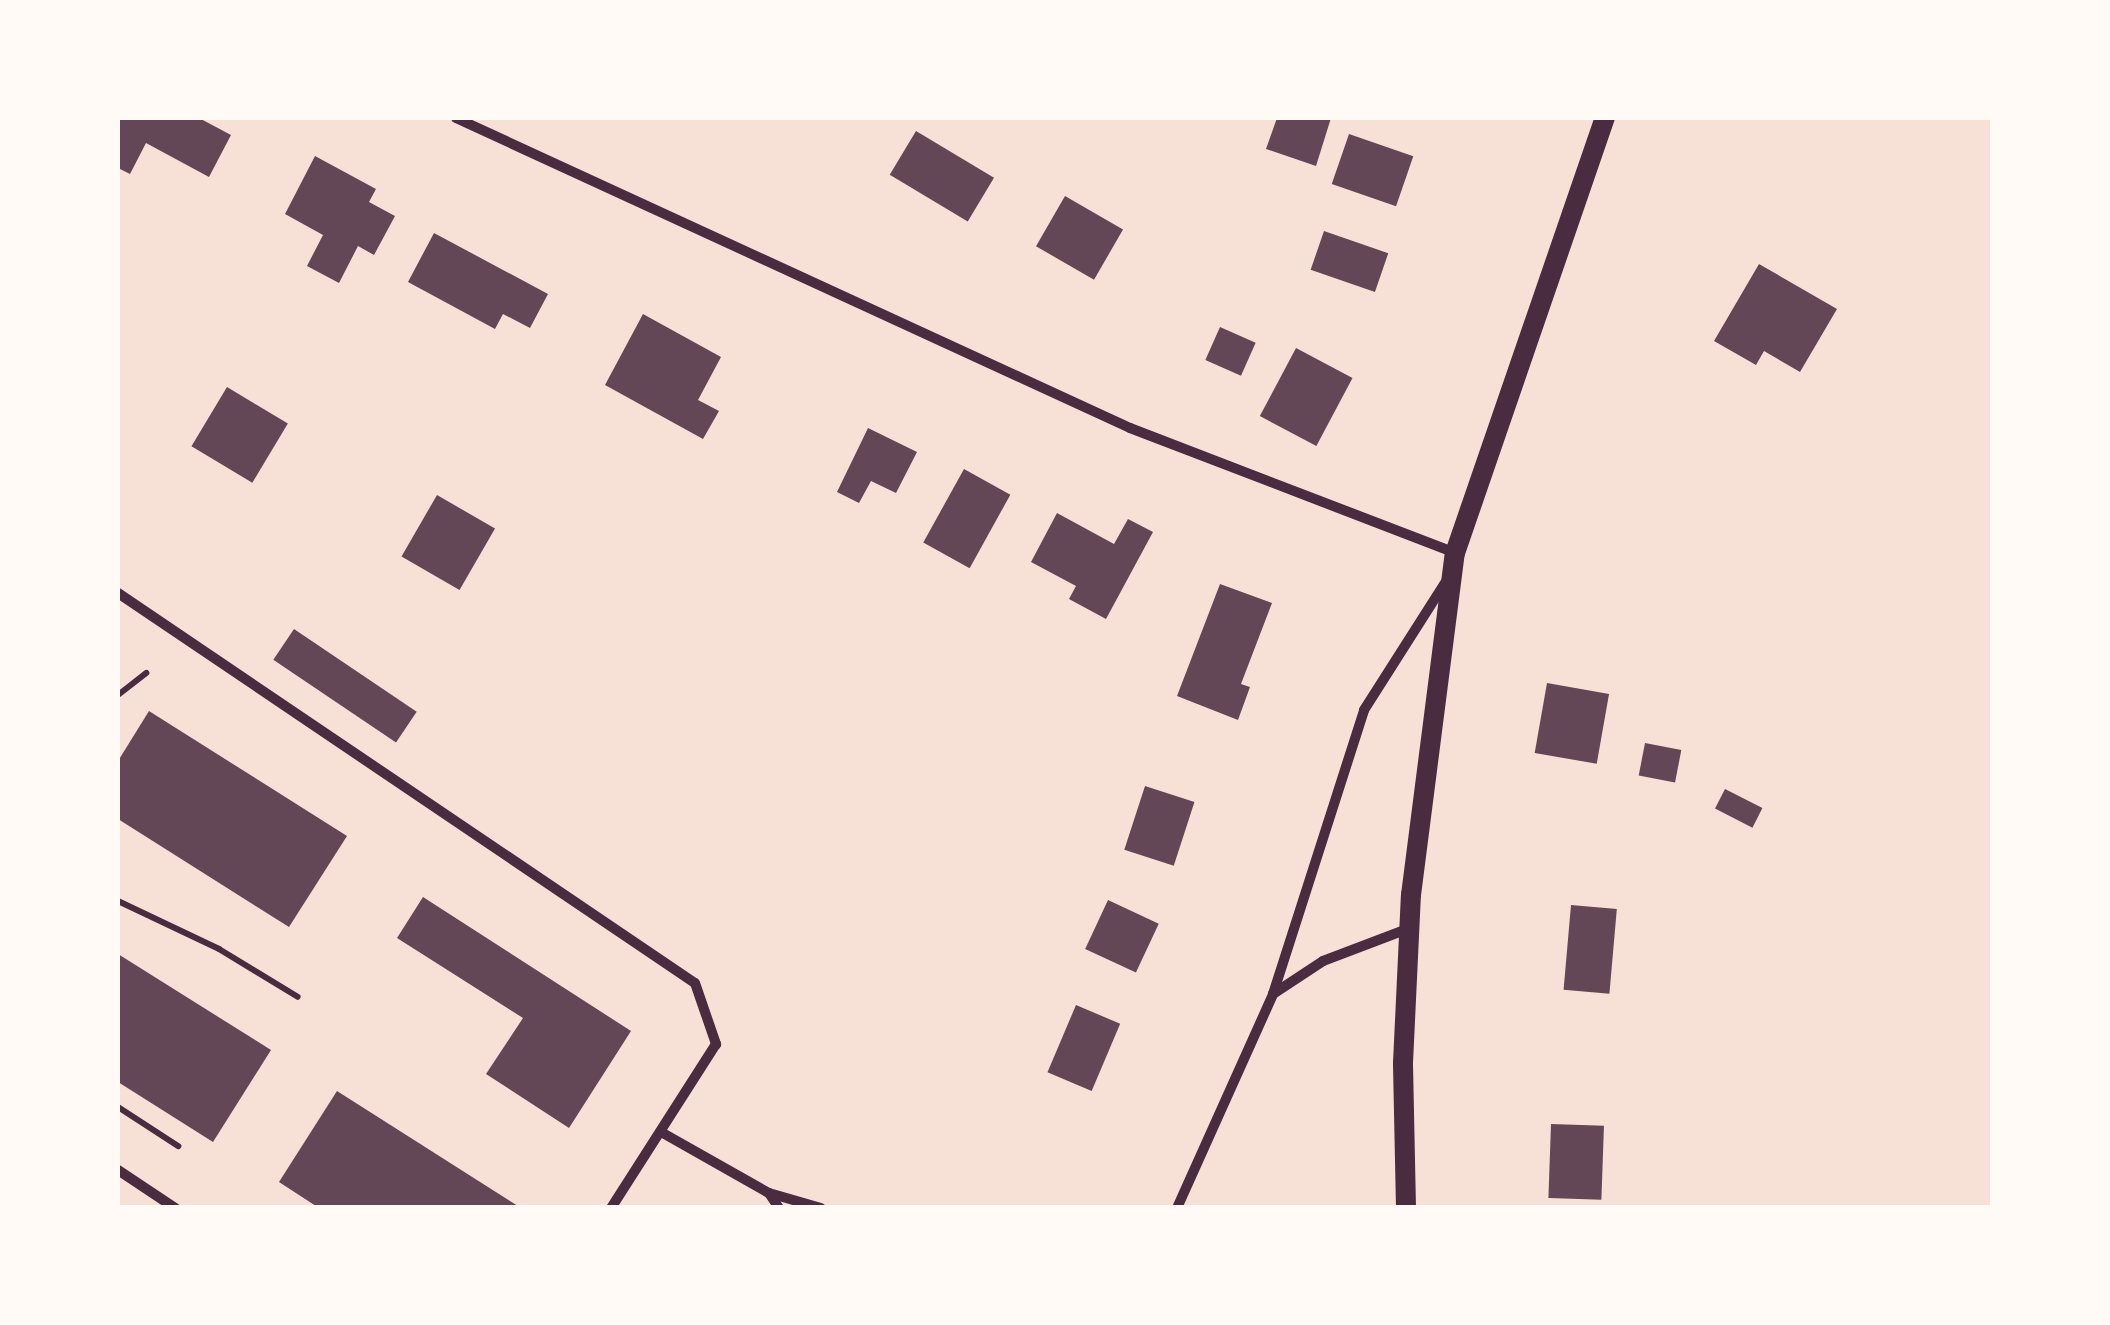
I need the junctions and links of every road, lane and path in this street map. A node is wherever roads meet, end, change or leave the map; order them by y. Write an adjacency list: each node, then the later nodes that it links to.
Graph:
1 (456, 118): 3 (street)
2 (1605, 118): 3 (main road)
3 (1453, 563): 8 (main road); 9 (street)
4 (118, 593): 12 (street)
5 (146, 673): 6 (path)
6 (118, 695)
7 (118, 901): 10 (path)
8 (1410, 928): 9 (street); 21 (main road)
9 (1273, 994): 20 (street)
10 (298, 996)
11 (118, 1107): 13 (path)
12 (661, 1132): 15 (street); 17 (street)
13 (178, 1146)
14 (118, 1170): 16 (street)
15 (769, 1193): 18 (street); 19 (street)
16 (175, 1208)
17 (610, 1208)
18 (779, 1208)
19 (821, 1208)
20 (1178, 1208)
21 (1406, 1208)

